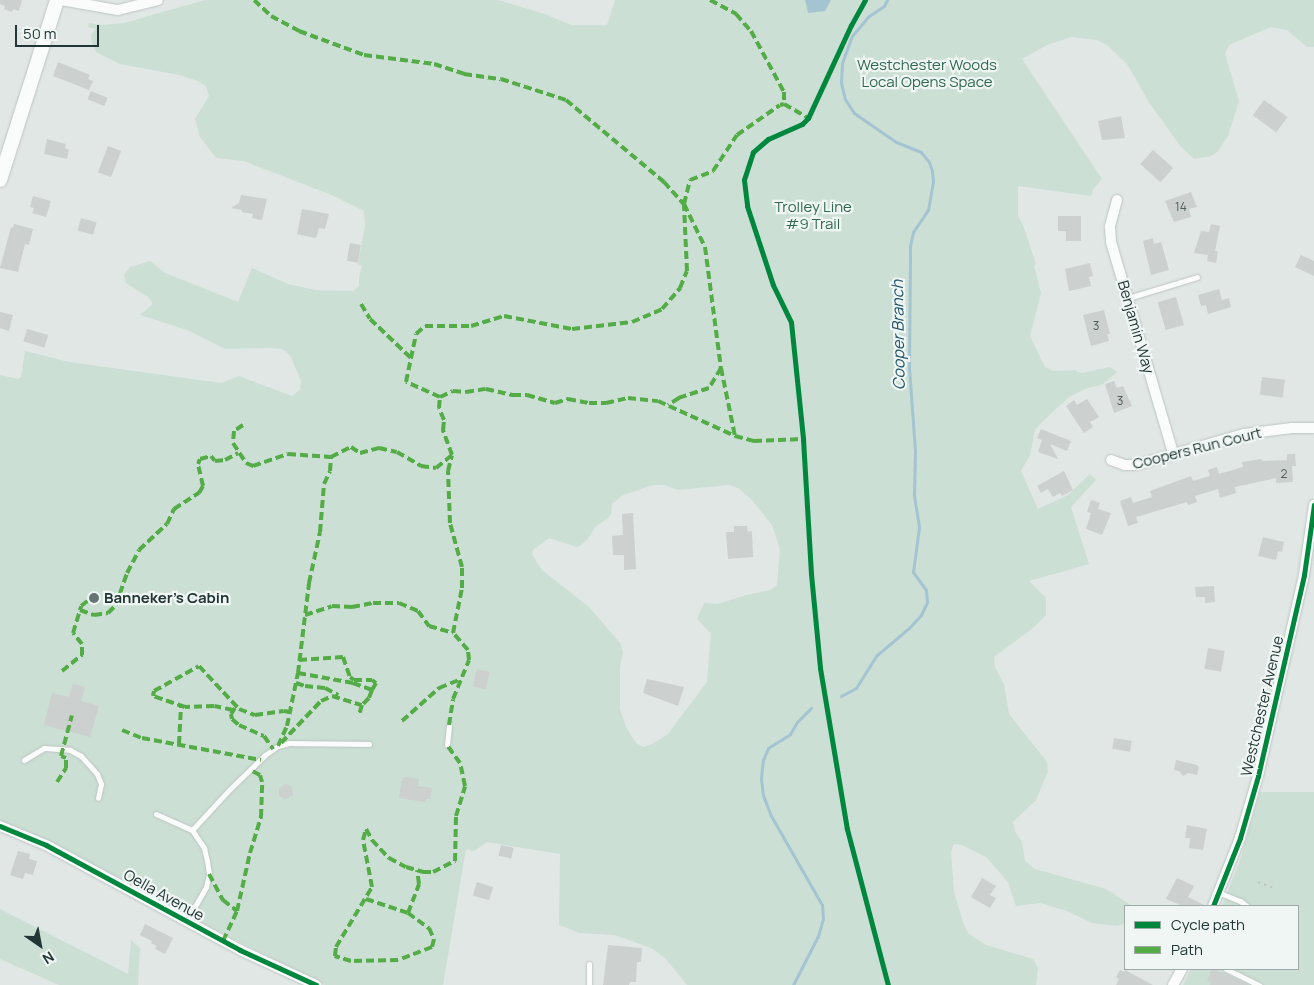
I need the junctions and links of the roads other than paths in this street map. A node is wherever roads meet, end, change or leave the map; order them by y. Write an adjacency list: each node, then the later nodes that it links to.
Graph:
1 (59, 0): 3 (street); 4 (street)
2 (158, 0): 3 (street)
3 (136, 2)
4 (0, 180)
5 (1117, 200): 7 (street, Benjamin Way)
6 (1197, 277): 7 (lane)
7 (1127, 298): 9 (street, Benjamin Way)
8 (1314, 428): 9 (street, Coopers Run Court)
9 (1173, 454): 10 (street, Coopers Run Court)
10 (1111, 460)
11 (1314, 505): 20 (street, Westchester Avenue)
12 (450, 725): 14 (lane)
13 (368, 744): 19 (lane)
14 (447, 745)
15 (24, 760): 16 (lane)
16 (98, 798)
17 (156, 814): 19 (lane)
18 (0, 826): 23 (street, Oella Avenue)
19 (192, 830): 23 (lane)
20 (1220, 893): 21 (street, Westchester Avenue); 22 (lane)
21 (1214, 905)
22 (1245, 905)
23 (186, 922): 27 (street, Oella Avenue)
24 (590, 964): 28 (lane)
25 (1181, 970): 29 (street)
26 (1228, 970): 30 (lane)
27 (316, 985)
28 (589, 985)
29 (1173, 985)
30 (1259, 985)

